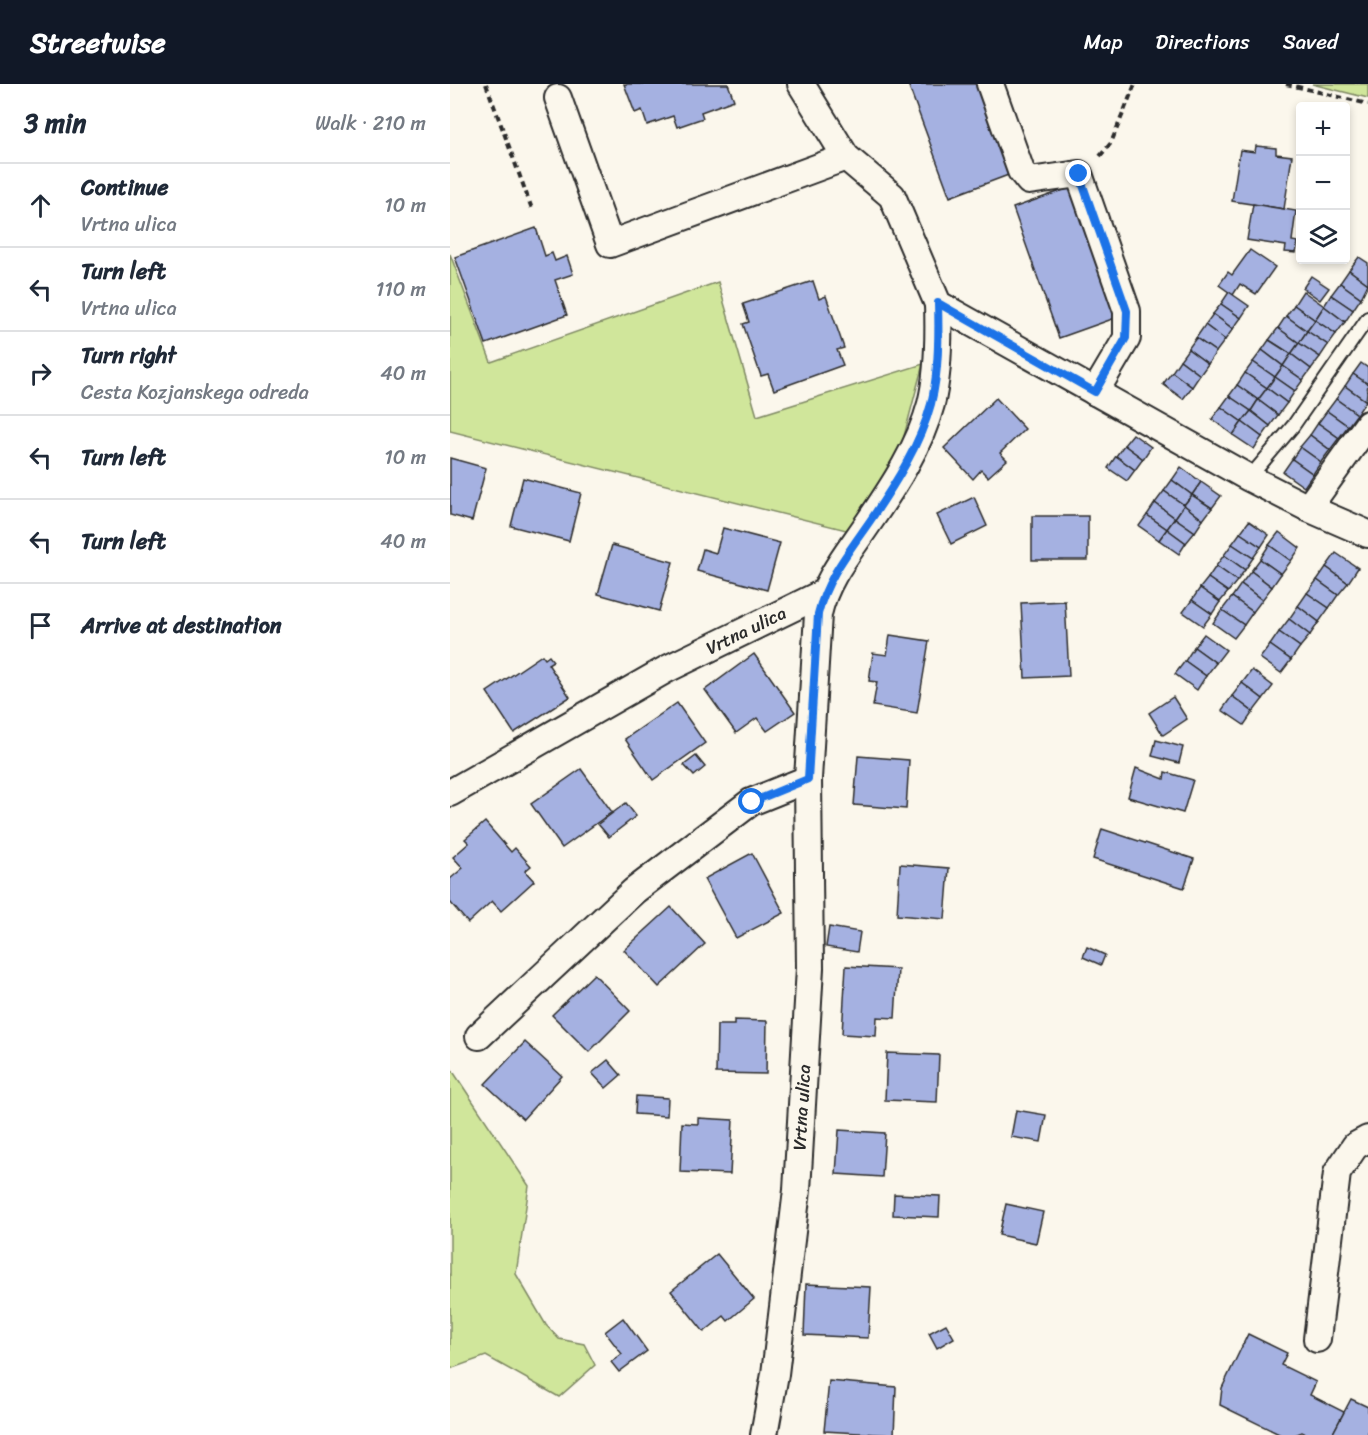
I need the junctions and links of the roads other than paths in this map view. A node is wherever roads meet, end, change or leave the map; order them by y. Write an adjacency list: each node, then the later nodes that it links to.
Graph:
1 (801, 84): 4 (street)
2 (990, 84): 7 (street)
3 (558, 98): 4 (street)
4 (846, 157): 5 (street)
5 (938, 303): 7 (street); 12 (street, Vrtna ulica)
6 (1368, 318): 9 (lane)
7 (1095, 392): 9 (street)
8 (1368, 424): 10 (street)
9 (1250, 478): 10 (street)
10 (1308, 508): 11 (street)
11 (1368, 534)
12 (823, 593): 13 (street, Vrtna ulica); 14 (street, Vrtna ulica)
13 (808, 779): 15 (street); 18 (street, Vrtna ulica)
14 (450, 793)
15 (479, 1036)
16 (1368, 1138): 17 (street)
17 (1317, 1339)
18 (764, 1435)

